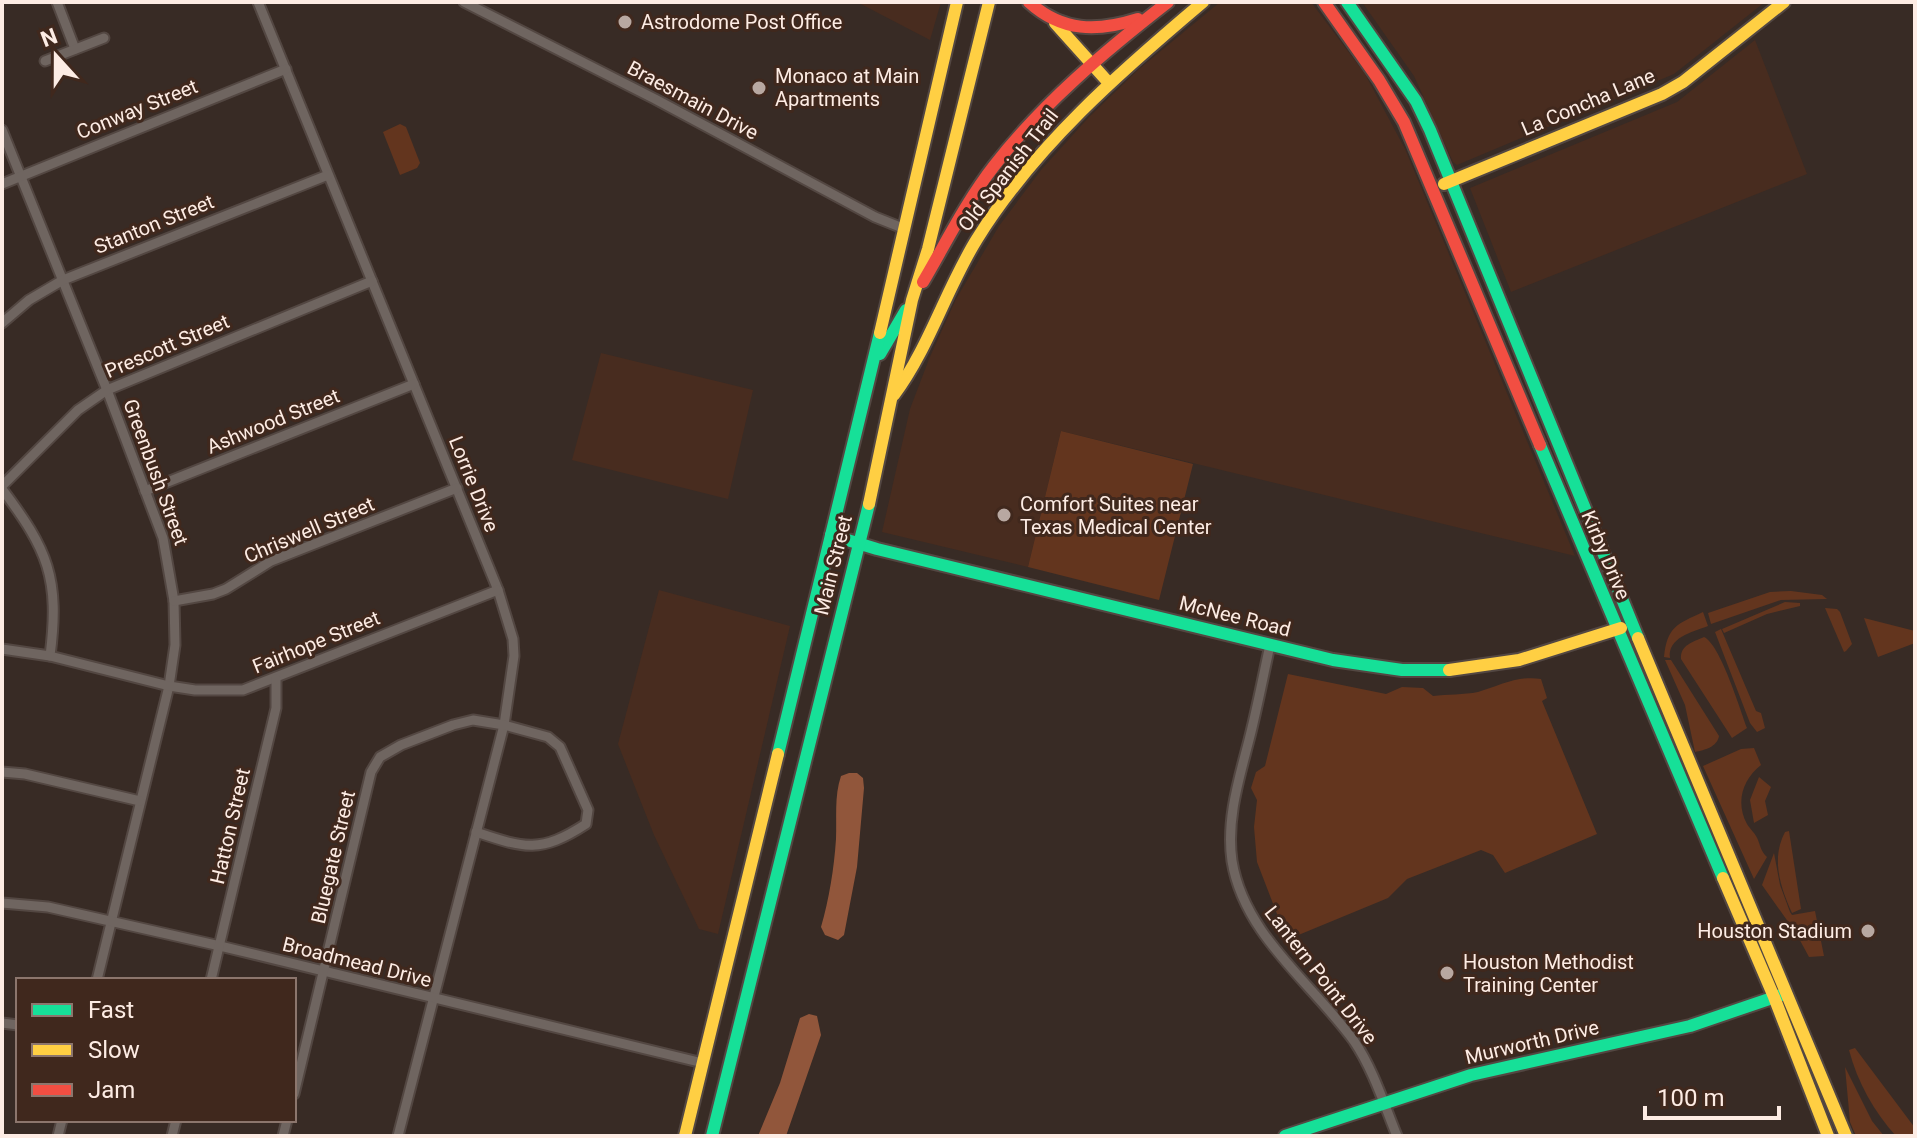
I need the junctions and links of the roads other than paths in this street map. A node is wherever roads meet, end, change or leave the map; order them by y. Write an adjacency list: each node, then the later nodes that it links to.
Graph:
1 (57, 2): 15 (street)
2 (258, 2): 18 (street, Lorrie Drive)
3 (464, 2): 28 (street, Braesmain Drive)
4 (957, 2): 28 (main road, Main Street)
5 (989, 2): 29 (main road, Main Street)
6 (1029, 2): 13 (main road)
7 (1168, 2): 12 (main road, Old Spanish Trail)
8 (1203, 2): 19 (main road, Old Spanish Trail)
9 (1324, 2): 25 (main road, Kirby Drive)
10 (1347, 2): 23 (main road, Kirby Drive)
11 (1784, 2): 23 (main road, La Concha Lane)
12 (1153, 13): 13 (main road); 17 (main road, Old Spanish Trail)
13 (1049, 18): 17 (main road)
14 (104, 38): 15 (street)
15 (75, 49): 16 (street)
16 (45, 61)
17 (1091, 65): 19 (main road); 26 (main road, Old Spanish Trail)
18 (286, 69): 21 (street, Conway Street); 22 (street, Lorrie Drive)
19 (1108, 82): 27 (main road, Old Spanish Trail)
20 (2, 130): 21 (street, Greenbush Street)
21 (20, 175): 24 (street, Conway Street); 30 (street, Greenbush Street)
22 (328, 175): 30 (street, Stanton Street); 31 (street, Lorrie Drive)
23 (1451, 180): 25 (main road, La Concha Lane); 33 (main road, Kirby Drive)
24 (2, 184)
25 (1434, 188): 34 (main road, Kirby Drive)
26 (964, 210): 27 (main road); 32 (main road, Old Spanish Trail)
27 (986, 225): 39 (main road, Old Spanish Trail)
28 (905, 229): 29 (main road); 36 (main road, Main Street)
29 (931, 234): 32 (main road, Main Street)
30 (63, 280): 35 (street, Stanton Street); 38 (street, Greenbush Street)
31 (372, 281): 37 (street, Lorrie Drive); 38 (street, Prescott Street)
32 (912, 300): 36 (main road, Old Spanish Trail); 39 (main road, Main Street)
33 (1505, 312): 34 (main road); 47 (main road, Kirby Drive)
34 (1488, 319): 48 (main road, Kirby Drive)
35 (2, 323)
36 (872, 368): 43 (main road, Main Street)
37 (414, 384): 41 (street, Lorrie Drive); 42 (street, Ashwood Street)
38 (107, 390): 40 (street, Prescott Street); 42 (street, Greenbush Street)
39 (891, 398): 44 (main road, Main Street)
40 (2, 487): 51 (street)
41 (457, 488): 45 (street, Lorrie Drive); 46 (street, Chriswell Street)
42 (145, 491): 46 (street, Greenbush Street)
43 (831, 535): 44 (main road, McNee Road); 60 (main road, Main Street)
44 (860, 544): 49 (main road, McNee Road); 61 (main road, Main Street)
45 (498, 590): 52 (street, Fairhope Street); 54 (street, Lorrie Drive)
46 (174, 601): 53 (street, Greenbush Street)
47 (1632, 624): 48 (main road, McNee Road); 57 (main road, Kirby Drive)
48 (1616, 630): 49 (main road, McNee Road); 58 (main road, Kirby Drive)
49 (1270, 645): 76 (street, Lantern Point Drive)
50 (2, 649): 51 (street, Fairhope Street)
51 (50, 656): 53 (street, Fairhope Street)
52 (276, 679): 53 (street, Fairhope Street); 64 (street, Hatton Street)
53 (169, 686): 56 (street, Greenbush Street)
54 (504, 725): 59 (street, Lorrie Drive); 59 (street); 67 (street, Bluegate Street)
55 (2, 772): 56 (street)
56 (140, 801): 63 (street, Greenbush Street)
57 (1710, 806): 58 (main road); 70 (main road, Kirby Drive)
58 (1695, 813): 71 (main road, Kirby Drive)
59 (476, 832): 72 (street, Lorrie Drive)
60 (756, 845): 61 (main road); 65 (main road, Main Street)
61 (781, 852): 66 (main road, Main Street)
62 (2, 903): 63 (street, Broadmead Drive)
63 (112, 921): 64 (street, Broadmead Drive); 68 (street, Greenbush Street)
64 (220, 946): 67 (street, Broadmead Drive); 69 (street, Hatton Street)
65 (729, 955): 66 (main road); 73 (main road, Main Street)
66 (755, 960): 74 (main road, Main Street)
67 (325, 972): 72 (street, Broadmead Drive); 75 (street, Bluegate Street)
68 (98, 978)
69 (212, 978)
70 (1788, 992): 71 (main road, Murworth Drive); 83 (main road, Kirby Drive)
71 (1774, 997): 76 (main road, Murworth Drive); 82 (main road, Kirby Drive)
72 (433, 999): 73 (street, Broadmead Drive); 77 (street, Lorrie Drive)
73 (703, 1063): 74 (main road); 78 (main road, Main Street)
74 (728, 1071): 79 (main road, Main Street)
75 (296, 1086)
76 (1384, 1103): 80 (main road, Murworth Drive); 81 (street, Lantern Point Drive)
77 (398, 1136)
78 (685, 1136)
79 (712, 1136)
80 (1285, 1136)
81 (1397, 1136)
82 (1828, 1136)
83 (1846, 1136)

